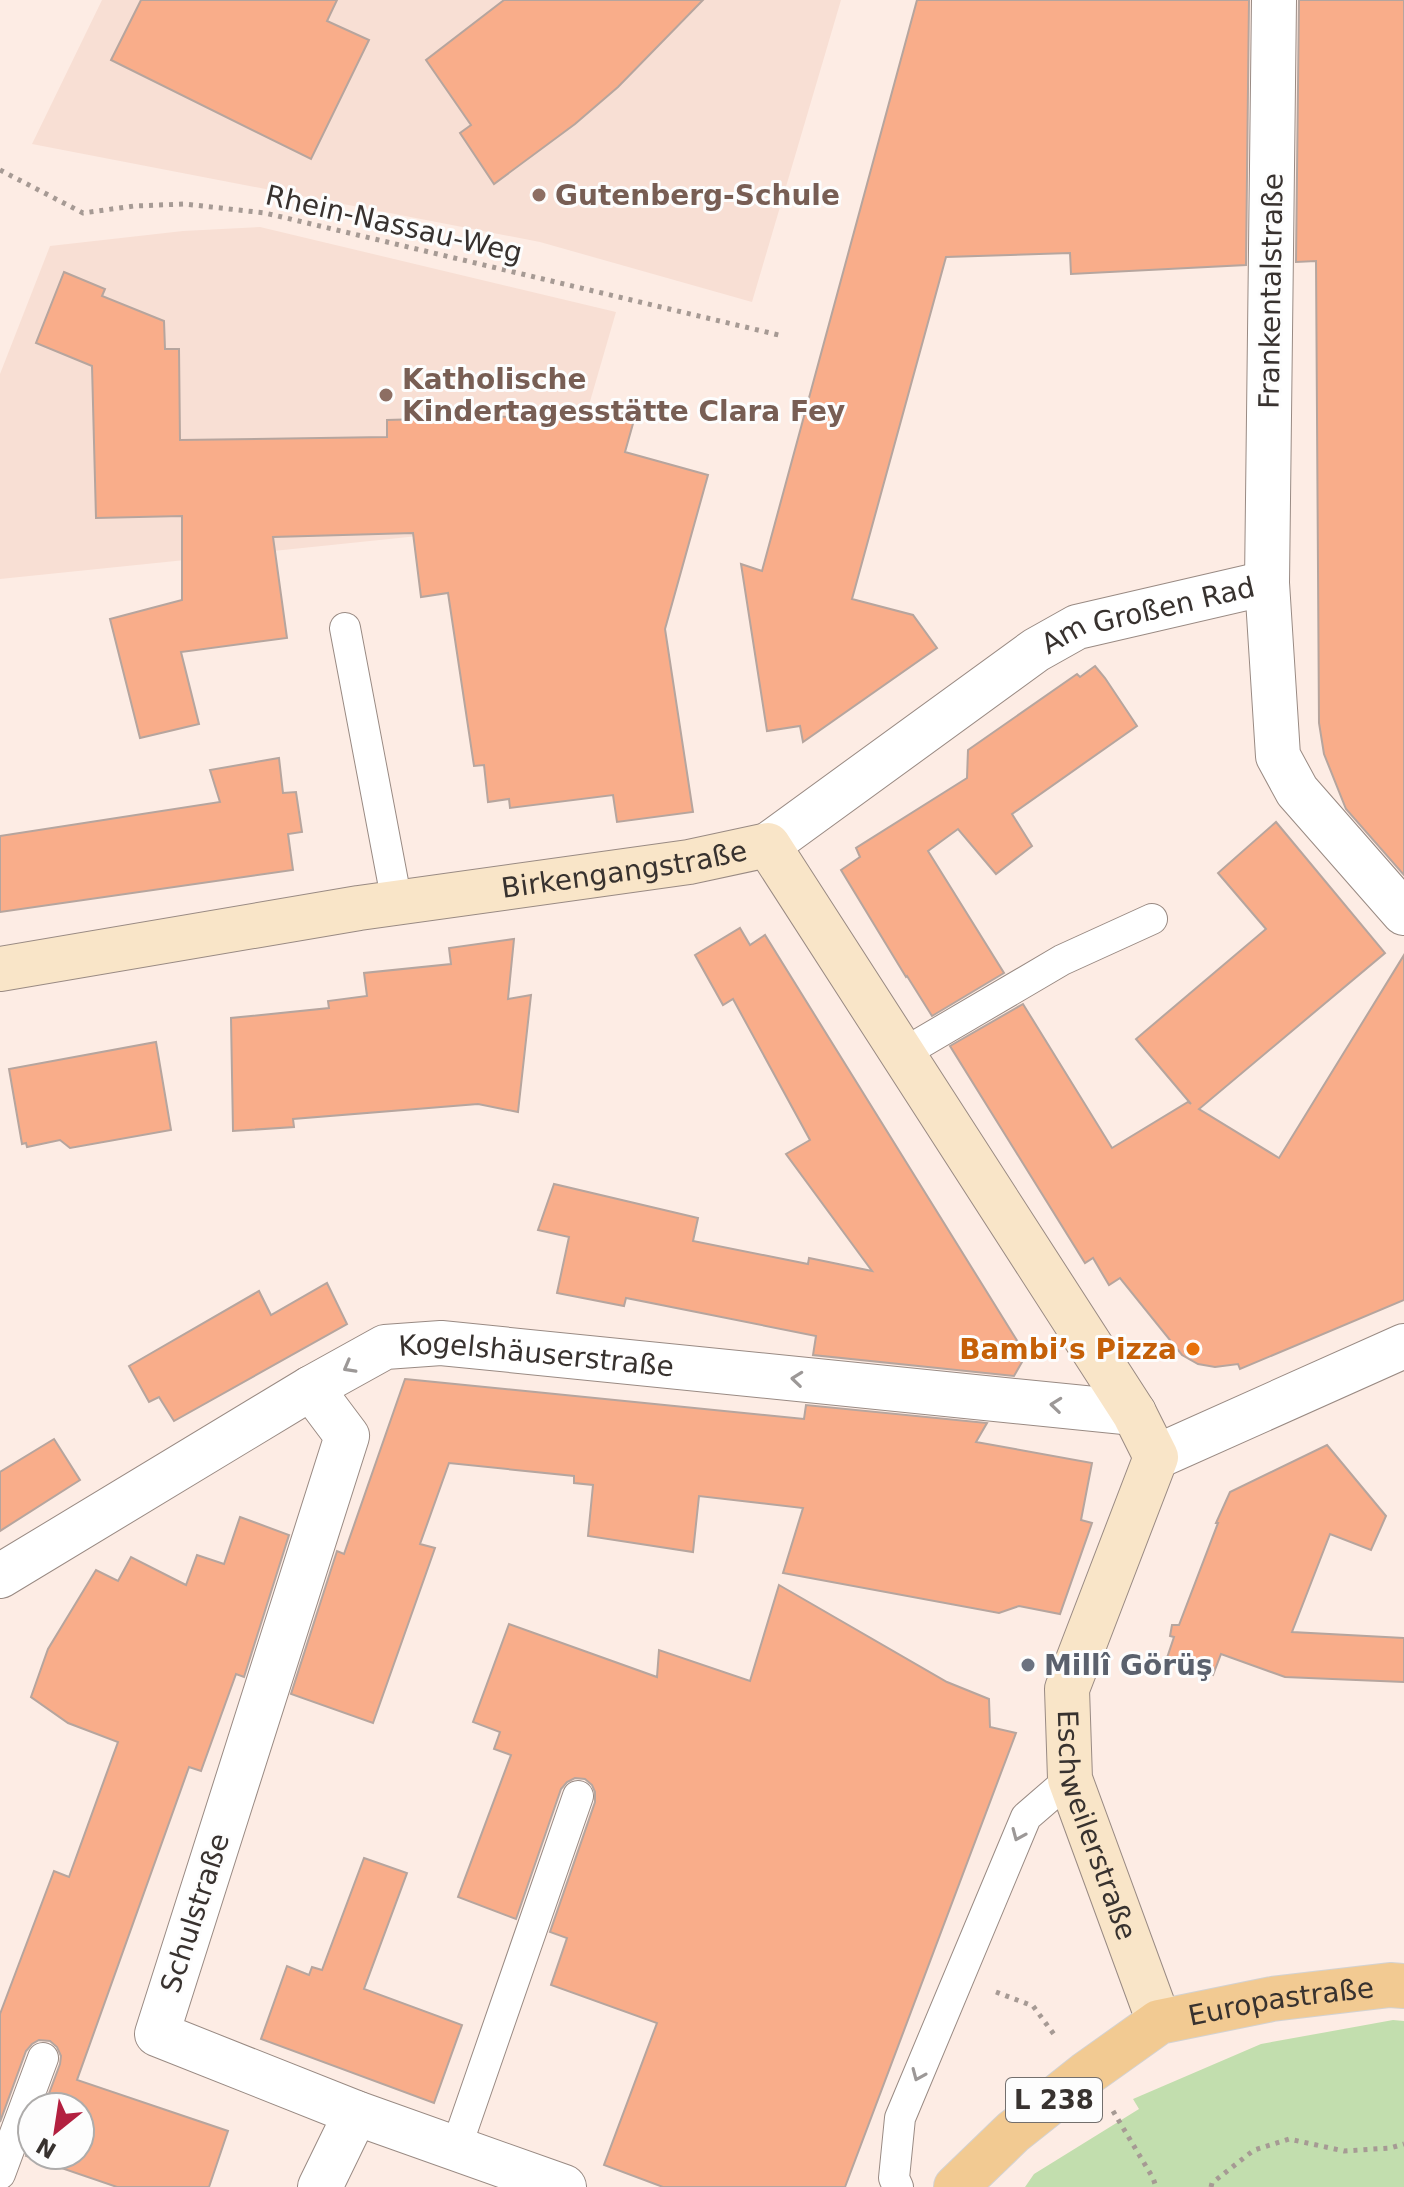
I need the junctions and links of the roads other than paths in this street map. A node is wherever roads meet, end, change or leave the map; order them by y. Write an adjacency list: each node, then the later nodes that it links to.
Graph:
1 (1274, 0): 2 (street, Frankentalstraße)
2 (1267, 583): 4 (street, Am Großen Rad); 6 (street, Am Großen Rad)
3 (345, 628): 5 (lane)
4 (768, 845): 5 (street, Birkengangstraße); 9 (street, Birkengangstraße)
5 (397, 903): 8 (street, Birkengangstraße)
6 (1404, 913)
7 (1152, 919): 9 (lane)
8 (0, 969)
9 (902, 1054): 12 (street, Birkengangstraße)
10 (1404, 1346): 13 (street)
11 (311, 1388): 12 (street, Kogelshäuserstraße, one-way to 11); 14 (street, Kogelshäuserstraße); 20 (street, Schulstraße)
12 (1134, 1413): 13 (street, Birkengangstraße)
13 (1156, 1457): 15 (street, Eschweilerstraße)
14 (0, 1576)
15 (1070, 1779): 18 (street, Eschweilerstraße); 25 (lane, one-way to 25)
16 (578, 1796): 21 (lane)
17 (1404, 1986): 18 (main road, Europastraße / L 238)
18 (1159, 2022): 26 (main road, L 238)
19 (43, 2058): 22 (lane)
20 (356, 2113): 21 (street, Schulstraße); 23 (street)
21 (456, 2148): 24 (street, Schulstraße)
22 (0, 2174)
23 (320, 2187)
24 (564, 2187)
25 (898, 2187)
26 (956, 2187)

